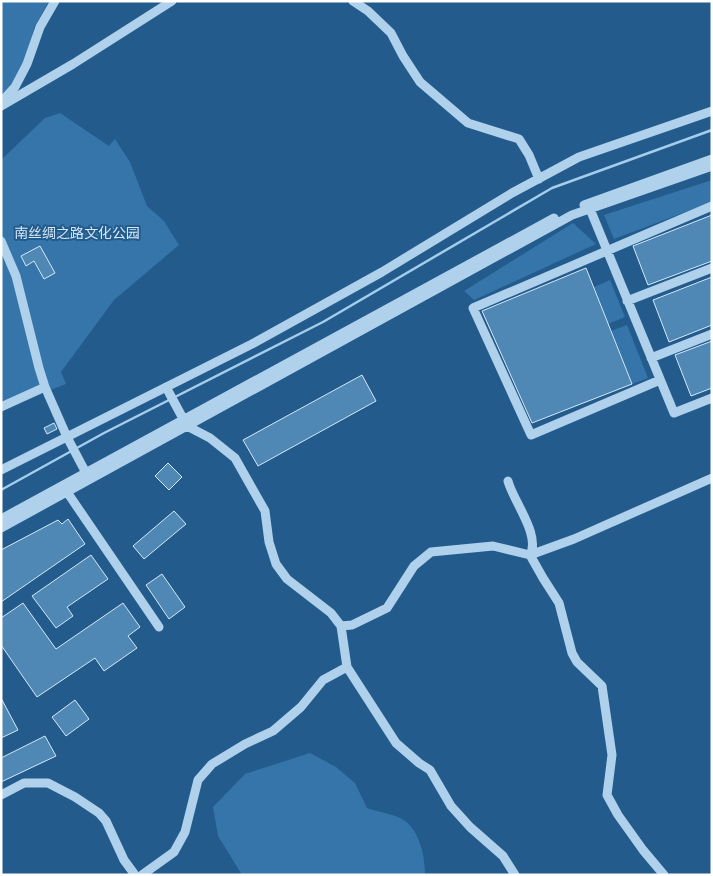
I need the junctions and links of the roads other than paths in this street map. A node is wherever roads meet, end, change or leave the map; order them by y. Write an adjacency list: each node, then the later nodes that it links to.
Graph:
1 (55, 1): 4 (street)
2 (172, 1): 4 (street)
3 (353, 1): 8 (street)
4 (1, 104)
5 (712, 111): 8 (street)
6 (712, 159): 22 (street)
7 (712, 166): 10 (street)
8 (539, 178): 19 (street)
9 (712, 206): 12 (street)
10 (590, 209): 12 (street); 22 (street)
11 (1, 241): 18 (street)
12 (607, 250): 14 (street); 17 (street)
13 (712, 268): 14 (street)
14 (628, 301): 16 (street)
15 (712, 334): 16 (street)
16 (651, 358): 17 (street)
17 (660, 380): 20 (street)
18 (45, 386): 21 (street); 23 (street)
19 (166, 387): 22 (street); 23 (street)
20 (712, 398)
21 (1, 407)
22 (185, 423): 25 (street); 28 (street); 32 (street)
23 (67, 437): 24 (street); 25 (street)
24 (1, 470)
25 (86, 473): 29 (street)
26 (712, 478): 31 (street)
27 (508, 481): 31 (street)
28 (68, 492): 30 (street); 33 (street)
29 (1, 519)
30 (1, 528)
31 (530, 555): 32 (street); 39 (street)
32 (341, 626): 34 (street)
33 (159, 627)
34 (346, 667): 37 (street); 38 (street)
35 (1, 795): 36 (street)
36 (135, 875)
37 (142, 875)
38 (515, 875)
39 (664, 875)

